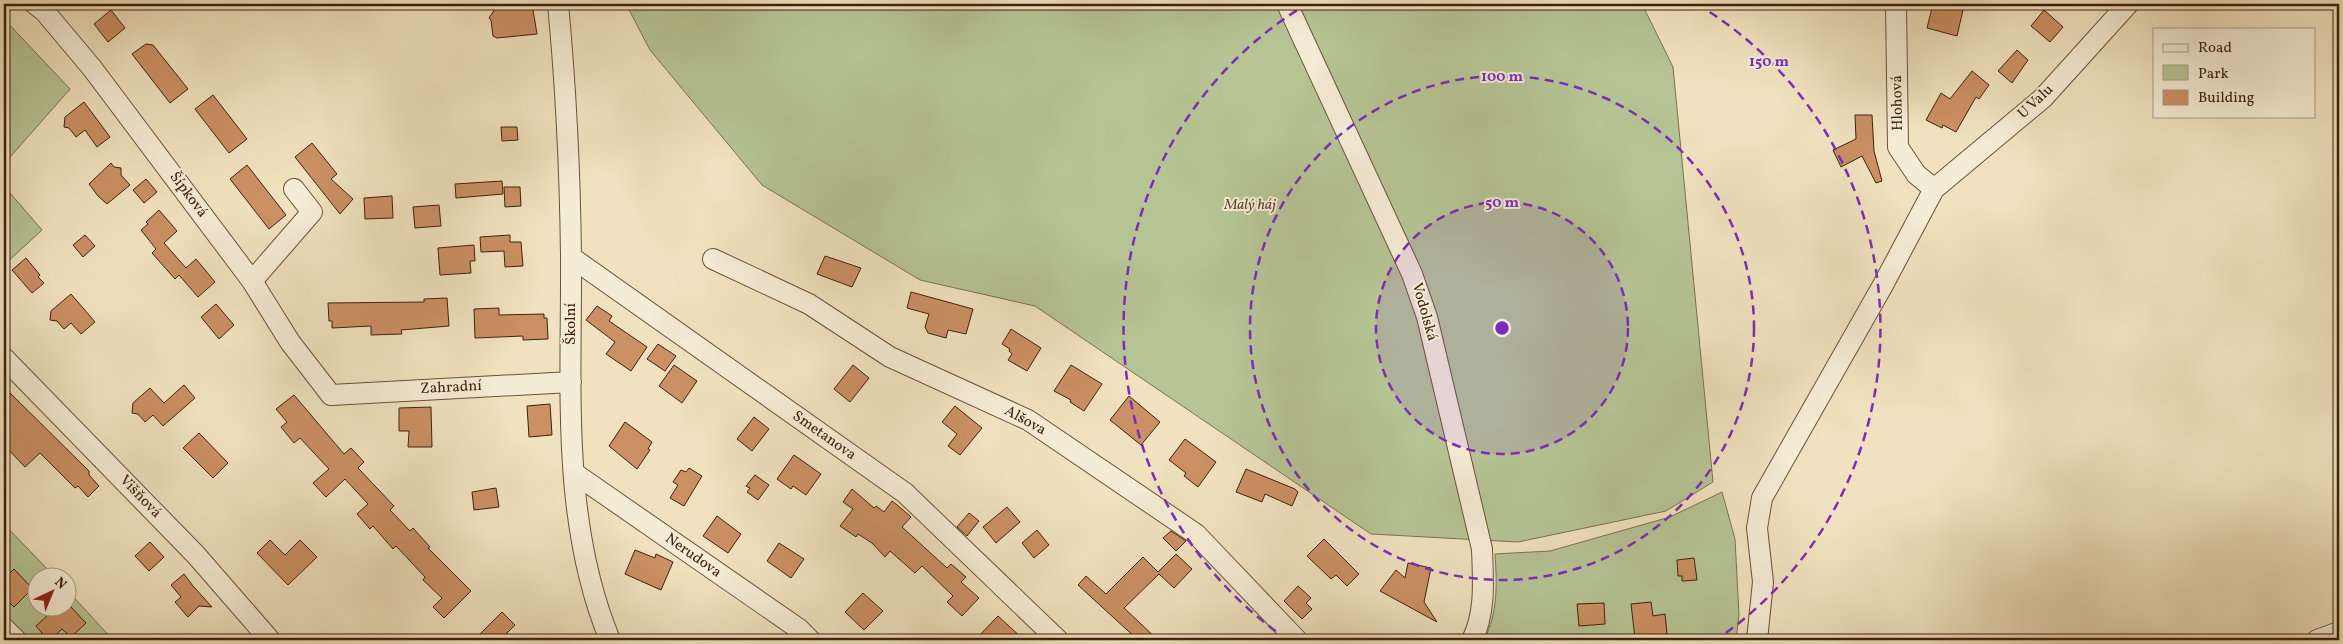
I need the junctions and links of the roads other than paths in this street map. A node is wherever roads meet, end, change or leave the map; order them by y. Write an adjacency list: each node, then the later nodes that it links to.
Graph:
1 (34, 4): 10 (street, Šípková)
2 (558, 4): 8 (street, Školní)
3 (1287, 4): 23 (street, Vodolská)
4 (1896, 4): 7 (street, Hlohová)
5 (2128, 4): 7 (street, U Valu)
6 (294, 188): 10 (street)
7 (1934, 189): 24 (street)
8 (571, 257): 12 (street, Školní); 21 (street, Smetanova)
9 (713, 258): 22 (street, Alšova)
10 (252, 281): 13 (street, Šípková)
11 (4, 358): 18 (street, Višňová)
12 (571, 382): 13 (street, Zahradní); 14 (street, Školní)
13 (331, 395)
14 (574, 473): 19 (street, Školní); 20 (street, Nerudova)
15 (4, 628): 17 (street)
16 (2339, 632): 25 (street)
17 (16, 640)
18 (270, 640)
19 (610, 640)
20 (810, 640)
21 (1058, 640)
22 (1297, 640)
23 (1472, 640)
24 (1756, 640)
25 (2317, 640)

